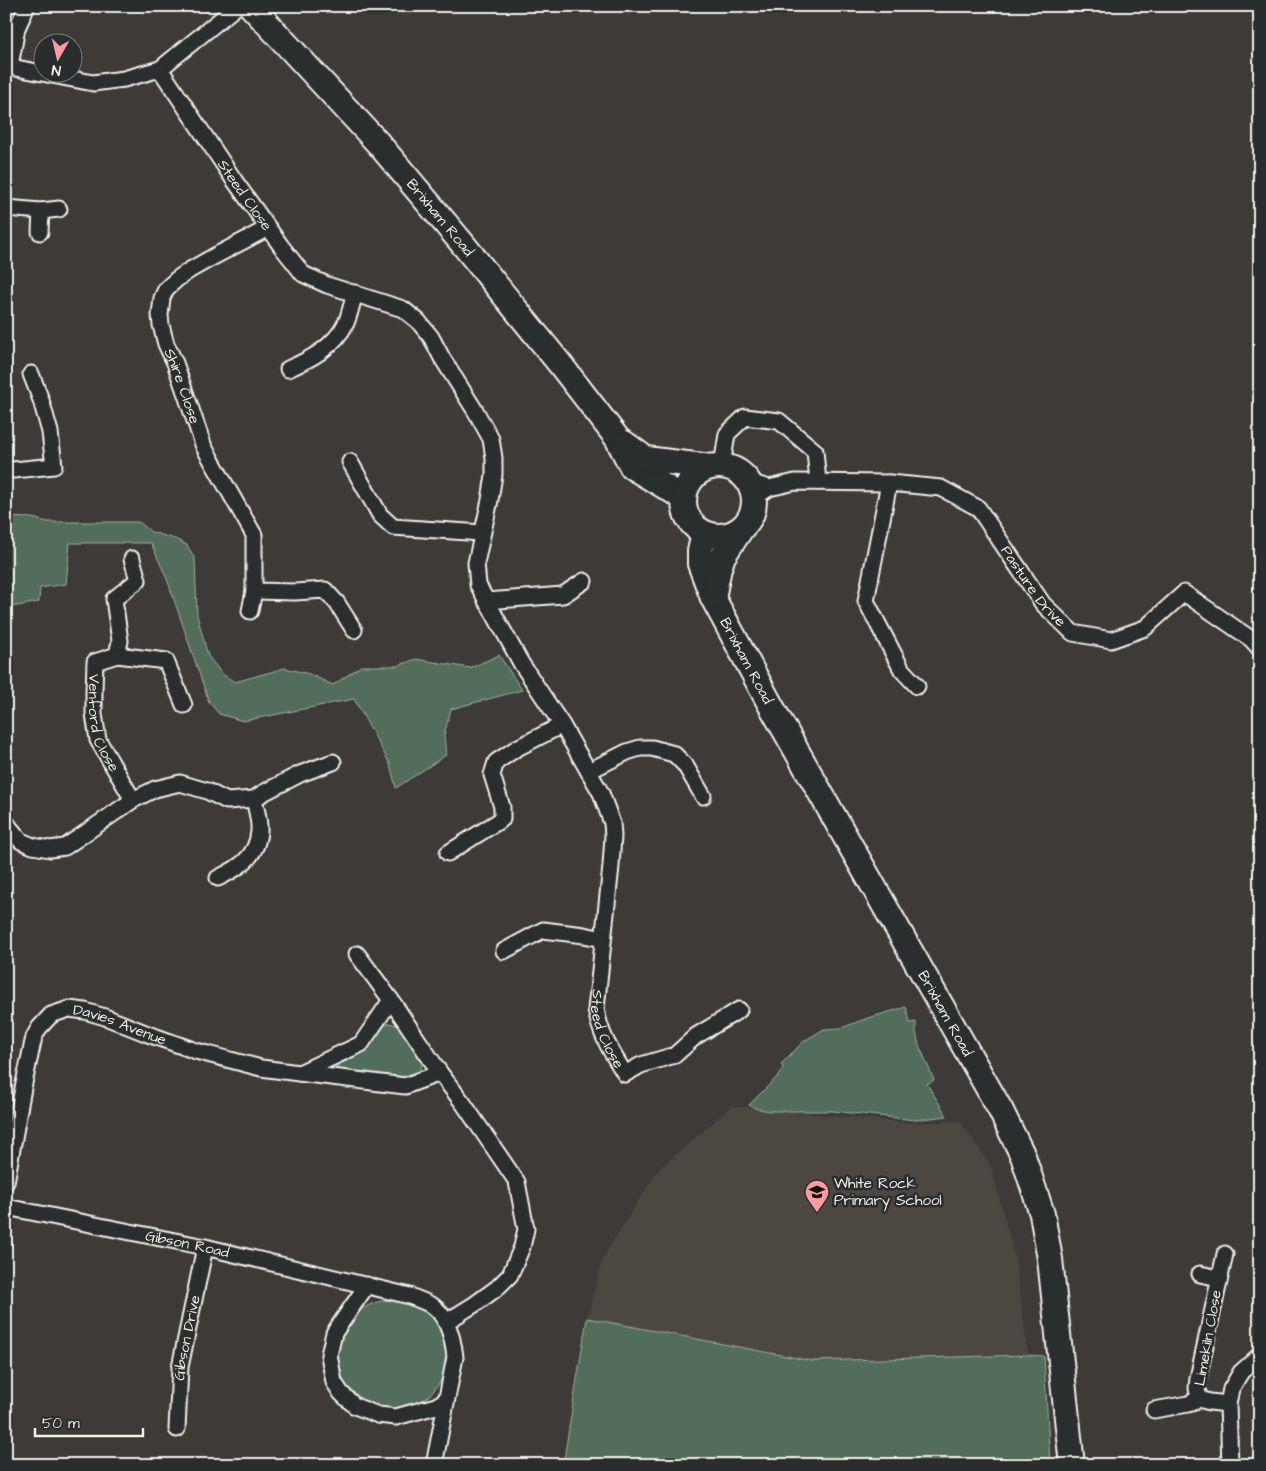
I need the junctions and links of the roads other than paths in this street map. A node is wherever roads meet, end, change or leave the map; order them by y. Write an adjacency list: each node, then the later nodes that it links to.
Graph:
1 (27, 6): 4 (street)
2 (237, 6): 5 (street)
3 (251, 6): 14 (main road, Brixham Road)
4 (8, 66): 5 (street)
5 (160, 69): 9 (street, Steed Close)
6 (6, 208): 8 (street)
7 (59, 209): 8 (street)
8 (41, 211): 10 (street)
9 (268, 228): 11 (street, Steed Close); 27 (street, Shire Close)
10 (40, 232)
11 (355, 293): 12 (street); 23 (street, Steed Close)
12 (288, 369)
13 (31, 374): 17 (street)
14 (617, 438): 16 (main road, Brixham Road); 21 (main road, Brixham Road)
15 (350, 462): 23 (street)
16 (716, 466): 18 (street); 20 (main road, Brixham Road); 21 (main road)
17 (6, 470)
18 (818, 482): 19 (street, Pasture Drive); 20 (street, Pasture Drive)
19 (889, 483): 32 (street, Pasture Drive); 34 (street)
20 (757, 490): 22 (main road)
21 (684, 498): 24 (main road)
22 (740, 529): 24 (main road); 28 (main road)
23 (482, 533): 29 (street, Steed Close)
24 (704, 533): 28 (main road, Brixham Road)
25 (132, 559): 33 (street, Venford Close)
26 (584, 581): 29 (street)
27 (254, 591): 30 (street, Shire Close); 31 (street)
28 (712, 598): 67 (main road, Brixham Road)
29 (486, 601): 36 (street, Steed Close)
30 (250, 611)
31 (354, 630)
32 (1260, 649)
33 (118, 655): 35 (street, Venford Close); 41 (street, Venford Close)
34 (916, 686)
35 (184, 705)
36 (562, 725): 38 (street, Steed Close); 43 (street)
37 (333, 762): 40 (street)
38 (589, 772): 39 (street); 45 (street, Steed Close)
39 (703, 796)
40 (254, 799): 41 (street); 44 (street)
41 (134, 800): 42 (street)
42 (7, 827)
43 (448, 853)
44 (218, 878)
45 (603, 939): 46 (street); 49 (street, Steed Close)
46 (504, 951)
47 (357, 954): 48 (street)
48 (391, 1000): 50 (street); 51 (street)
49 (739, 1010)
50 (299, 1073): 51 (street, Davies Avenue); 52 (street, Davies Avenue)
51 (440, 1073): 59 (street)
52 (6, 1182)
53 (6, 1207): 54 (street, Gibson Road)
54 (205, 1247): 58 (street, Gibson Road); 65 (street, Gibson Drive)
55 (1224, 1254): 57 (street, Limekiln Close)
56 (1200, 1274): 57 (street, Limekiln Close)
57 (1219, 1278): 61 (street, Limekiln Close)
58 (367, 1285): 59 (street, Gibson Road); 62 (street)
59 (446, 1322): 62 (street, Gibson Road)
60 (1260, 1355): 63 (street)
61 (1199, 1399): 63 (street, Limekiln Close); 64 (street, Limekiln Close)
62 (446, 1400): 66 (street, Gibson Road)
63 (1228, 1404): 68 (street)
64 (1154, 1410)
65 (177, 1429)
66 (434, 1465)
67 (1072, 1465)
68 (1230, 1465)

